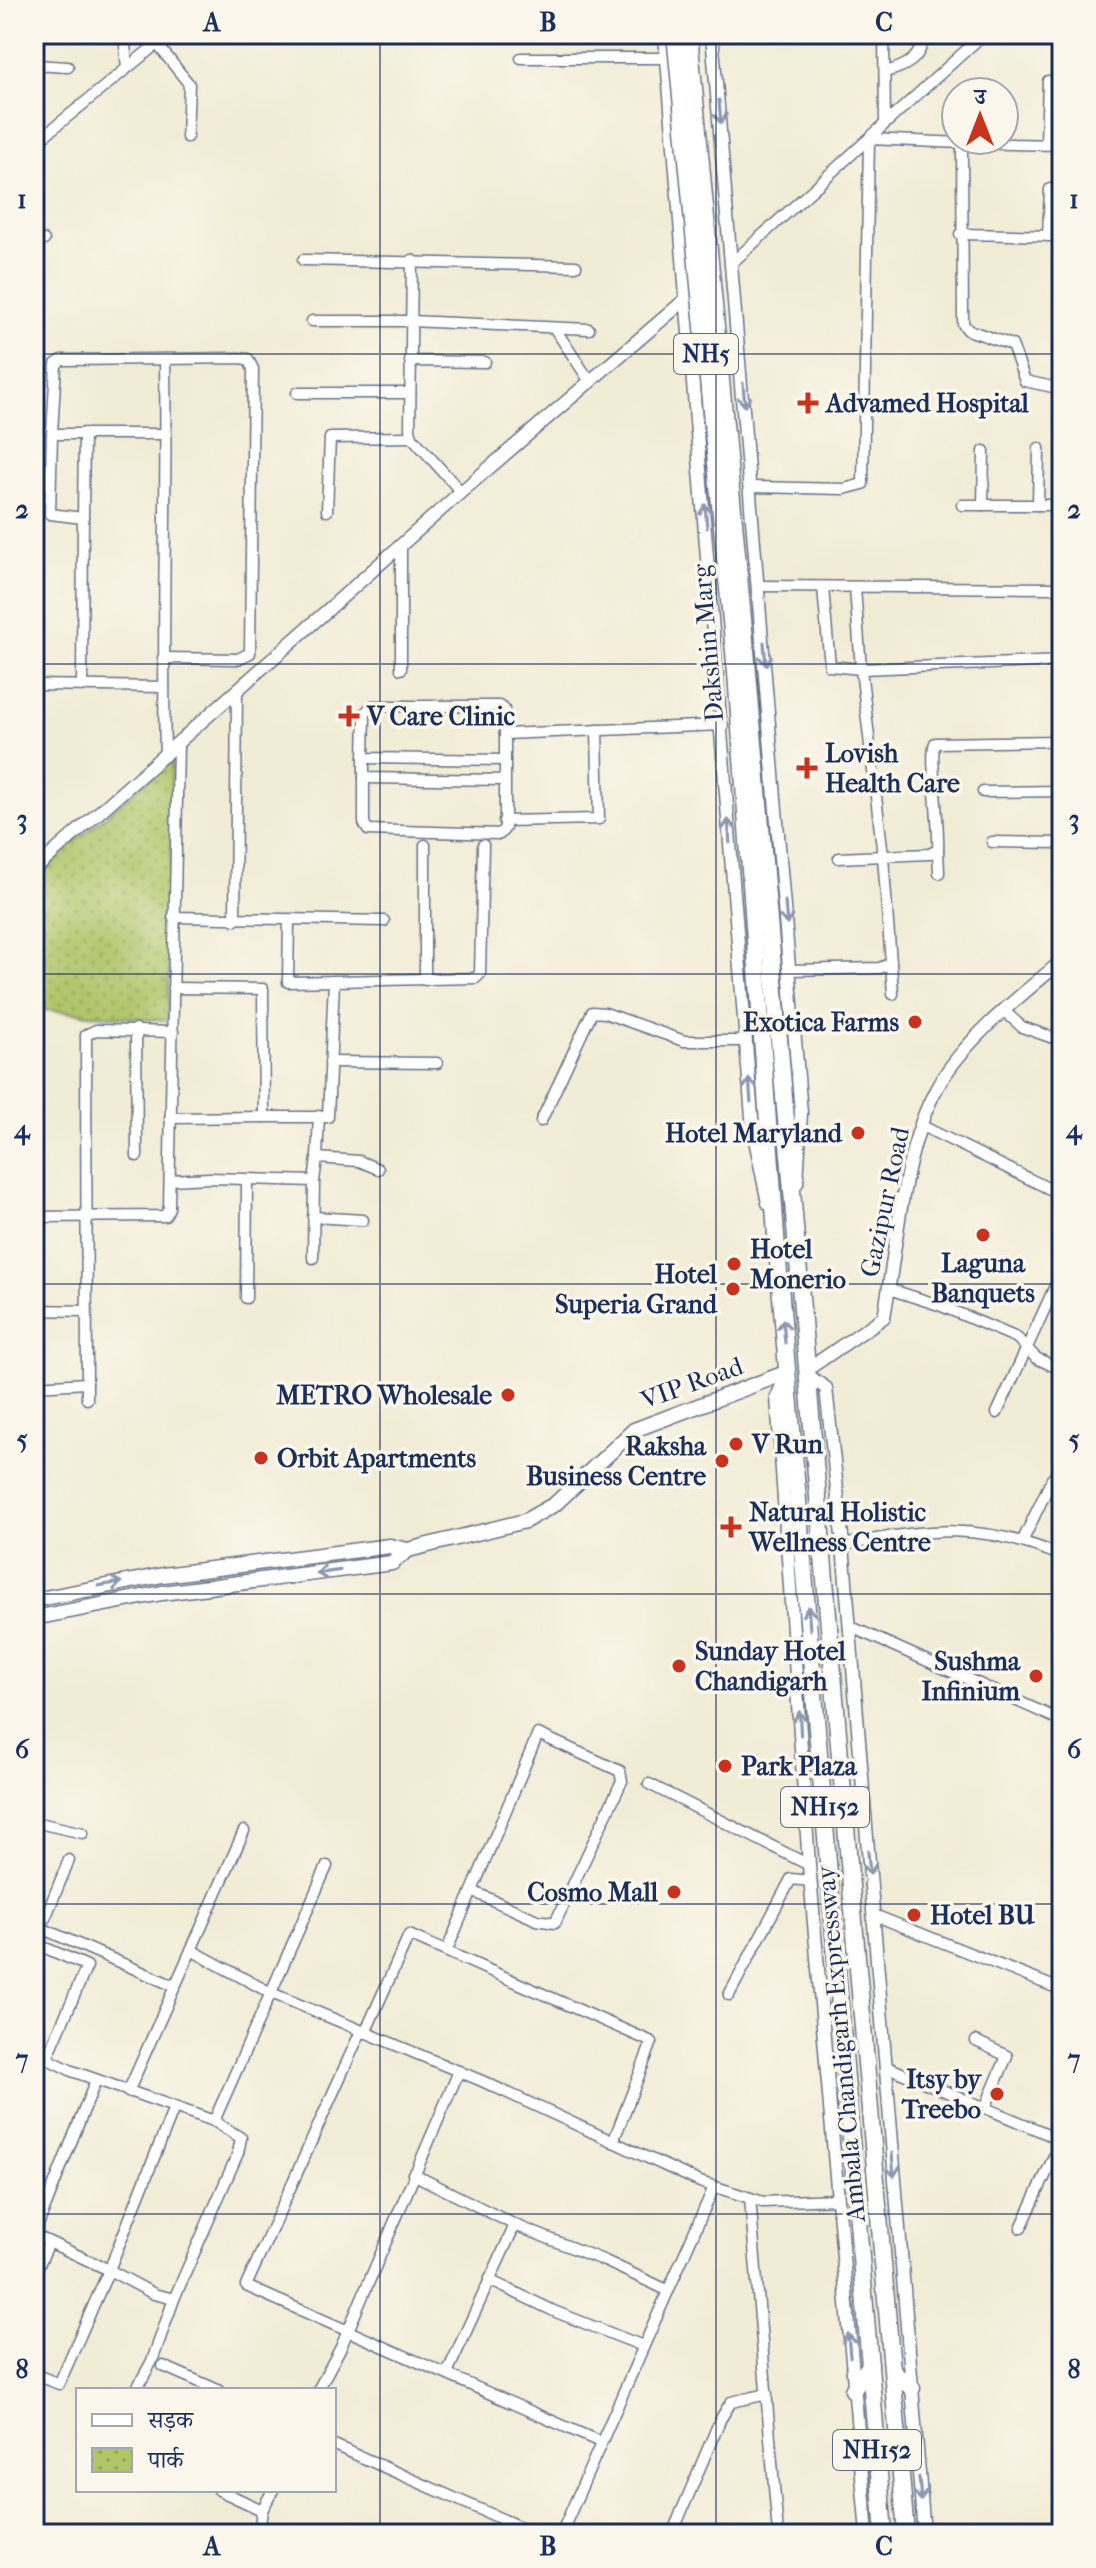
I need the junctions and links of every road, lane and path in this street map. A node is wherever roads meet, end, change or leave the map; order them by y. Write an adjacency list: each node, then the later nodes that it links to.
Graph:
1 (124, 34): 15 (street)
2 (169, 34): 10 (street)
3 (665, 34): 12 (street, NH152)
4 (675, 34): 70 (highway, Dakshin Marg / NH5, bridge)
5 (689, 34): 70 (highway, NH5, bridge)
6 (712, 34): 33 (street, NH152, one-way to 33)
7 (884, 34): 16 (street)
8 (923, 34): 16 (street)
9 (984, 34): 18 (street)
10 (157, 44): 15 (street); 19 (street)
11 (521, 58): 12 (street)
12 (667, 58): 35 (street, NH152)
13 (34, 65): 14 (street)
14 (68, 67)
15 (127, 68): 22 (street)
16 (885, 72): 18 (street)
17 (1048, 81): 24 (street)
18 (885, 122): 20 (street)
19 (187, 137)
20 (869, 139): 21 (street); 33 (street); 53 (street)
21 (940, 142)
22 (34, 144)
23 (1020, 144): 24 (street)
24 (1046, 144): 25 (street)
25 (1062, 145)
26 (962, 156): 28 (street)
27 (1050, 189): 29 (street)
28 (960, 234): 29 (street); 44 (street)
29 (1048, 236): 30 (street)
30 (1062, 236)
31 (303, 260): 32 (street)
32 (412, 260): 34 (street); 37 (street)
33 (734, 261): 35 (street); 53 (street, NH152, one-way to 53)
34 (576, 266)
35 (689, 297): 43 (street); 76 (street, NH152, one-way to 35)
36 (312, 321): 37 (street)
37 (410, 321): 38 (street); 41 (street)
38 (555, 329): 39 (street); 43 (street)
39 (589, 329)
40 (165, 359): 48 (street); 49 (street); 66 (street)
41 (410, 361): 42 (street); 46 (street)
42 (485, 362)
43 (591, 383): 54 (street)
44 (1062, 389)
45 (297, 393): 46 (street)
46 (410, 393): 50 (street)
47 (84, 433): 48 (street); 49 (street); 60 (street)
48 (52, 434): 60 (street)
49 (166, 434): 66 (street)
50 (412, 437): 54 (street); 59 (street)
51 (1039, 448): 57 (street)
52 (984, 451): 56 (street)
53 (752, 487): 62 (street, NH152)
54 (461, 492): 61 (street)
55 (962, 505): 56 (street)
56 (983, 505): 57 (street)
57 (1038, 505): 58 (street)
58 (1062, 505)
59 (327, 511)
60 (83, 518): 72 (street)
61 (401, 547): 68 (street); 75 (street)
62 (760, 586): 63 (street); 104 (street, NH152, one-way to 104)
63 (823, 588): 64 (street); 69 (street)
64 (855, 588): 65 (street); 69 (street)
65 (1062, 588)
66 (163, 658): 74 (street)
67 (1062, 661): 69 (street); 71 (street)
68 (401, 669)
69 (861, 669): 94 (street)
70 (742, 673): 128 (highway, NH5); 133 (highway, Dakshin Marg / NH5)
71 (1062, 679)
72 (82, 684): 73 (street); 74 (street)
73 (34, 685)
74 (164, 687): 81 (street)
75 (237, 690): 80 (street); 99 (street)
76 (723, 725): 77 (street); 112 (street, NH152, one-way to 76)
77 (597, 730): 78 (street); 88 (street)
78 (505, 734): 82 (street); 83 (street)
79 (1062, 741): 93 (street)
80 (178, 745): 81 (street); 98 (street)
81 (165, 756): 96 (street)
82 (364, 758): 83 (street); 84 (street)
83 (503, 760): 85 (street)
84 (364, 778): 85 (street); 88 (street)
85 (504, 780): 88 (street)
86 (1062, 791): 87 (street)
87 (983, 792)
88 (504, 821)
89 (992, 842): 90 (street)
90 (1062, 843)
91 (425, 845): 105 (street)
92 (483, 845): 105 (street)
93 (938, 850): 94 (street); 97 (street)
94 (883, 856): 95 (street); 103 (street)
95 (839, 858)
96 (34, 870)
97 (939, 873)
98 (173, 917): 99 (street); 107 (street)
99 (235, 920): 100 (street)
100 (289, 920): 101 (street); 106 (street)
101 (384, 921)
102 (1062, 961): 109 (street, Gazipur Road)
103 (891, 963): 104 (street); 108 (street)
104 (790, 970): 128 (street, NH152)
105 (425, 980): 106 (street)
106 (334, 981): 114 (street)
107 (173, 988): 111 (street); 117 (street)
108 (893, 994)
109 (1004, 1011): 113 (street); 120 (street, Gazipur Road)
110 (136, 1029): 111 (street); 121 (street); 131 (street)
111 (173, 1032): 118 (street)
112 (746, 1041): 119 (street); 133 (street, NH152, one-way to 112)
113 (1062, 1041)
114 (330, 1062): 115 (street); 116 (street)
115 (437, 1063)
116 (319, 1116): 117 (street); 122 (street)
117 (264, 1117): 118 (street)
118 (170, 1118): 124 (street)
119 (541, 1121)
120 (922, 1126): 127 (street); 136 (street, Gazipur Road)
121 (137, 1156)
122 (317, 1158): 123 (street); 126 (street)
123 (378, 1169)
124 (170, 1180): 125 (street); 131 (street)
125 (247, 1180): 126 (street); 137 (street)
126 (314, 1181): 130 (street)
127 (1062, 1195)
128 (795, 1216): 143 (highway, Ambala Chandigarh Expressway / NH152)
129 (34, 1217): 131 (street)
130 (313, 1217): 132 (street); 134 (street)
131 (87, 1218): 139 (street)
132 (363, 1220)
133 (777, 1249): 142 (highway, Ambala Chandigarh Expressway / NH152, one-way to 133)
134 (313, 1258)
135 (1061, 1277): 140 (street)
136 (889, 1289): 140 (street); 143 (street, Gazipur Road)
137 (246, 1298)
138 (34, 1310): 139 (street)
139 (87, 1311): 144 (street)
140 (1027, 1348): 141 (street); 147 (street)
141 (1062, 1370)
142 (788, 1372): 151 (main road, VIP Road); 162 (street, one-way to 142); 202 (highway, Ambala Chandigarh Expressway / NH152, one-way to 142)
143 (808, 1373): 150 (street); 204 (highway, Ambala Chandigarh Expressway / NH152)
144 (87, 1383): 145 (street); 146 (street)
145 (34, 1386)
146 (87, 1399)
147 (997, 1413)
148 (1062, 1469): 149 (street)
149 (1023, 1540): 150 (street); 152 (street)
150 (843, 1545): 155 (street)
151 (408, 1550): 153 (main road, one-way to 151); 154 (main road, one-way to 154)
152 (1062, 1556)
153 (34, 1600)
154 (34, 1618)
155 (849, 1626): 156 (street); 166 (street, one-way to 166)
156 (1062, 1721)
157 (649, 1784): 162 (street)
158 (34, 1822): 160 (street)
159 (244, 1831): 168 (street)
160 (83, 1833)
161 (69, 1860): 170 (street)
162 (809, 1865): 164 (street)
163 (327, 1866): 172 (street)
164 (811, 1881): 173 (street); 190 (street)
165 (472, 1891): 165 (street); 169 (street)
166 (874, 1915): 171 (street); 178 (street)
167 (34, 1943): 177 (street)
168 (191, 1950): 170 (street); 172 (street)
169 (447, 1950): 174 (street); 186 (street)
170 (174, 1986): 181 (street)
171 (1062, 1990)
172 (269, 1992): 174 (street); 184 (street)
173 (729, 1995)
174 (363, 2032): 179 (street); 200 (street)
175 (976, 2041): 183 (street)
176 (34, 2052): 177 (street)
177 (47, 2058): 180 (street)
178 (885, 2066): 183 (street); 210 (street, one-way to 210)
179 (459, 2071): 186 (street); 187 (street)
180 (96, 2080): 181 (street); 191 (street)
181 (128, 2092): 182 (street)
182 (174, 2108): 184 (street); 195 (street)
183 (985, 2108): 185 (street)
184 (214, 2121): 199 (street)
185 (1062, 2139): 193 (street)
186 (613, 2142): 188 (street)
187 (413, 2174): 192 (street); 200 (street)
188 (714, 2187): 189 (street); 198 (street)
189 (750, 2198): 190 (street); 212 (street)
190 (836, 2199): 211 (street, one-way to 190)
191 (36, 2223): 194 (street)
192 (515, 2225): 197 (street); 198 (street)
193 (1021, 2228)
194 (49, 2243): 195 (street); 196 (street)
195 (109, 2270): 199 (street); 206 (street)
196 (34, 2275)
197 (489, 2280): 201 (street); 205 (street)
198 (667, 2290): 201 (street)
199 (174, 2299): 207 (street)
200 (348, 2330): 205 (street); 209 (street)
201 (643, 2346): 213 (street)
202 (870, 2365): 211 (highway); 224 (highway, Ambala Chandigarh Expressway / NH152)
203 (163, 2366): 208 (street)
204 (893, 2372): 210 (highway); 225 (highway, Ambala Chandigarh Expressway / NH152)
205 (447, 2373): 213 (street)
206 (34, 2374)
207 (137, 2388)
208 (213, 2388)
209 (319, 2388)
210 (912, 2388): 226 (street, one-way to 226)
211 (853, 2390): 223 (street)
212 (767, 2394): 221 (street); 222 (street)
213 (600, 2442): 220 (street)
214 (336, 2446): 219 (street)
215 (223, 2492): 217 (street)
216 (272, 2492): 217 (street)
217 (262, 2510): 218 (street)
218 (259, 2534)
219 (536, 2534)
220 (561, 2534)
221 (672, 2534)
222 (778, 2534)
223 (867, 2534)
224 (884, 2534)
225 (906, 2534)
226 (924, 2534)

